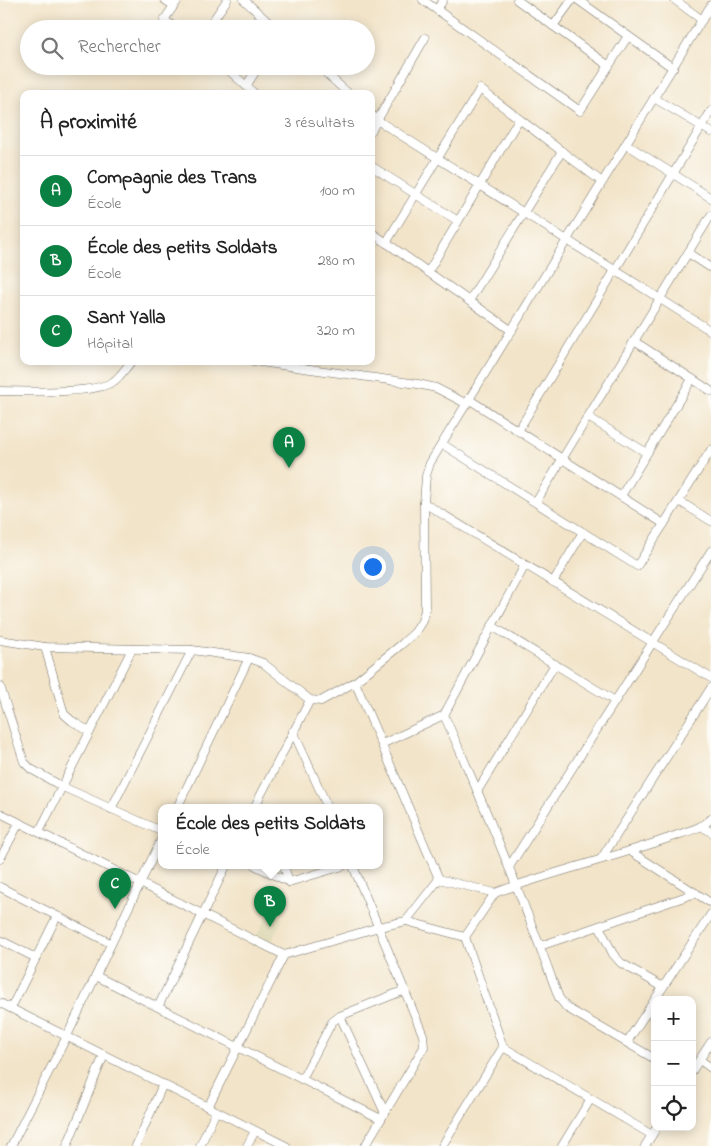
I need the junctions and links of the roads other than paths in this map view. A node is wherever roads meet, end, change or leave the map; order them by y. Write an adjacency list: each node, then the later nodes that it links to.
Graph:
1 (165, 0): 10 (street)
2 (228, 0): 14 (street)
3 (244, 0): 15 (street)
4 (423, 0): 12 (street)
5 (443, 0): 12 (street)
6 (517, 0): 17 (street)
7 (572, 0): 17 (street)
8 (578, 0): 18 (street)
9 (675, 0): 16 (street)
10 (176, 3): 13 (street)
11 (711, 5): 16 (street)
12 (437, 10): 20 (street)
13 (164, 20)
14 (213, 20)
15 (266, 20)
16 (702, 20): 21 (street)
17 (553, 26): 20 (street)
18 (628, 36): 20 (street); 21 (street)
19 (425, 38): 30 (street)
20 (608, 66)
21 (673, 68): 28 (street)
22 (234, 75): 25 (street)
23 (253, 75): 25 (street)
24 (328, 75): 27 (street)
25 (246, 86): 26 (street)
26 (250, 90)
27 (344, 90)
28 (654, 98): 33 (street); 35 (street)
29 (711, 111): 33 (street)
30 (375, 115)
31 (375, 118): 37 (street)
32 (519, 119): 36 (street); 37 (street); 41 (street)
33 (702, 127): 34 (street); 39 (street)
34 (711, 132)
35 (626, 144): 39 (street); 40 (street)
36 (562, 151): 40 (street); 44 (street)
37 (438, 158): 41 (street); 42 (street)
38 (375, 168): 42 (street)
39 (673, 174): 43 (street); 52 (street)
40 (602, 182): 48 (street)
41 (480, 184): 44 (street); 46 (street)
42 (416, 194): 46 (street); 49 (street)
43 (711, 198)
44 (524, 212): 48 (street); 55 (street)
45 (711, 215): 50 (street)
46 (458, 221): 53 (street)
47 (375, 235): 49 (street)
48 (567, 240): 52 (street); 56 (street)
49 (386, 243): 53 (street)
50 (688, 253): 51 (street); 54 (street)
51 (711, 268)
52 (615, 270): 54 (street); 66 (street)
53 (428, 272): 55 (street)
54 (660, 298): 57 (street); 58 (street)
55 (469, 301): 56 (street)
56 (512, 331): 64 (street)
57 (711, 331)
58 (634, 341): 61 (street); 65 (street)
59 (128, 365): 62 (street)
60 (282, 365): 64 (street)
61 (692, 378): 63 (street); 69 (street)
62 (0, 391)
63 (711, 391)
64 (468, 402): 66 (street); 67 (street)
65 (588, 417): 69 (street); 70 (street)
66 (518, 431): 70 (street)
67 (442, 444): 73 (street); 74 (street)
68 (711, 450): 72 (street)
69 (647, 453): 71 (street)
70 (562, 459): 71 (street); 73 (street)
71 (621, 496): 76 (street)
72 (679, 501): 75 (street); 76 (street)
73 (536, 502): 77 (street)
74 (424, 503): 79 (street); 90 (street)
75 (711, 521)
76 (664, 524): 77 (street)
77 (582, 532): 80 (street)
78 (711, 551): 83 (street)
79 (525, 565): 80 (street); 81 (street)
80 (554, 582): 83 (street)
81 (492, 626): 88 (street); 95 (street)
82 (0, 640): 84 (street)
83 (652, 642): 89 (street); 94 (street)
84 (45, 647): 85 (street); 97 (street)
85 (132, 649): 86 (street); 97 (street)
86 (192, 650): 87 (street); 106 (street)
87 (249, 658): 93 (street); 102 (street)
88 (554, 664): 94 (street); 100 (street)
89 (711, 678)
90 (354, 682): 93 (street); 98 (street)
91 (0, 686): 99 (street)
92 (711, 688): 116 (street)
93 (310, 700): 96 (street)
94 (615, 701): 118 (street)
95 (444, 715): 98 (street); 100 (street)
96 (293, 731): 101 (street); 105 (street)
97 (90, 732): 99 (street)
98 (382, 744): 124 (street)
99 (63, 787): 106 (street); 112 (street)
100 (478, 790): 118 (street)
101 (260, 797): 103 (street); 104 (street)
102 (178, 804)
103 (256, 804)
104 (263, 804)
105 (326, 804)
106 (112, 809): 111 (street)
107 (0, 813): 109 (street)
108 (711, 819): 110 (street)
109 (19, 823): 112 (street); 117 (street)
110 (701, 826): 113 (street); 115 (street)
111 (158, 830)
112 (39, 832): 126 (street)
113 (711, 832)
114 (158, 846): 126 (street)
115 (630, 851): 116 (street); 130 (street)
116 (601, 859): 127 (street)
117 (0, 860)
118 (509, 867): 127 (street)
119 (225, 869): 132 (street)
120 (262, 869): 125 (street)
121 (285, 869): 125 (street)
122 (333, 869): 125 (street)
123 (355, 869): 137 (street)
124 (439, 878): 129 (street); 135 (street)
125 (289, 882)
126 (140, 883): 132 (street); 140 (street)
127 (517, 885): 129 (street); 141 (street)
128 (0, 888): 134 (street)
129 (495, 893): 138 (street)
130 (696, 893): 131 (street); 136 (street)
131 (711, 903)
132 (203, 914): 142 (street); 148 (street)
133 (711, 914): 145 (street)
134 (56, 916): 140 (street); 143 (street)
135 (406, 921): 137 (street); 138 (street)
136 (599, 926): 141 (street); 145 (street)
137 (379, 927): 142 (street); 146 (street)
138 (465, 937): 155 (street)
139 (0, 940): 143 (street)
140 (110, 943): 144 (street)
141 (540, 946): 152 (street)
142 (284, 955): 154 (street)
143 (36, 958): 149 (street)
144 (96, 976): 148 (street); 151 (street)
145 (663, 986): 152 (street)
146 (405, 990): 150 (street); 166 (street)
147 (0, 1002): 149 (street)
148 (158, 1007): 154 (street)
149 (11, 1008): 151 (street)
150 (340, 1016): 161 (street); 166 (street)
151 (67, 1036): 156 (street); 170 (street)
152 (627, 1042): 157 (street)
153 (711, 1042): 158 (street)
154 (238, 1047): 161 (street); 164 (street)
155 (503, 1047): 163 (street); 177 (street)
156 (104, 1055): 162 (street); 171 (street)
157 (651, 1057)
158 (700, 1060): 159 (street); 160 (street)
159 (696, 1066)
160 (711, 1068)
161 (302, 1079): 166 (street)
162 (163, 1084): 164 (street); 172 (street)
163 (590, 1100): 169 (street); 178 (street)
164 (208, 1107): 165 (street)
165 (216, 1111): 167 (street); 173 (street)
166 (383, 1116): 176 (street)
167 (255, 1131): 174 (street); 175 (street)
168 (654, 1131): 169 (street)
169 (652, 1135): 179 (street)
170 (11, 1146)
171 (67, 1146)
172 (136, 1146)
173 (200, 1146)
174 (247, 1146)
175 (286, 1146)
176 (365, 1146)
177 (442, 1146)
178 (562, 1146)
179 (645, 1146)

